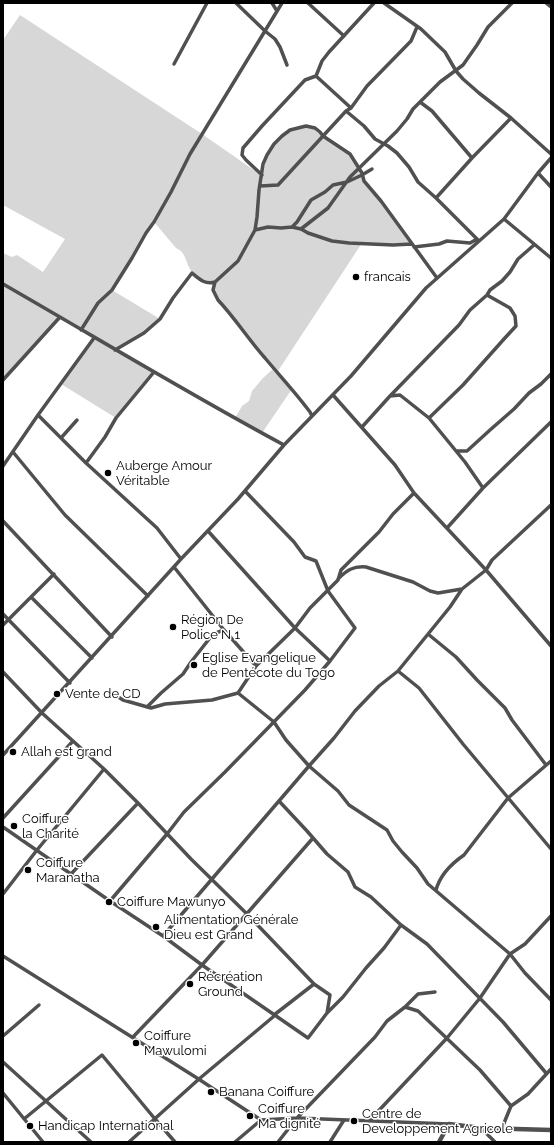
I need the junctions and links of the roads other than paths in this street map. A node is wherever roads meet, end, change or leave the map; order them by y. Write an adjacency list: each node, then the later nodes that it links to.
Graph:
1 (207, 3): 15 (street)
2 (236, 3): 13 (street)
3 (272, 3): 11 (street)
4 (282, 3): 11 (street)
5 (308, 3): 14 (street)
6 (374, 3): 14 (street)
7 (384, 3): 12 (street)
8 (512, 3): 17 (street)
9 (546, 3): 10 (street)
10 (551, 7)
11 (277, 11): 13 (street)
12 (417, 27): 17 (street); 20 (street)
13 (265, 31): 16 (street); 50 (street)
14 (344, 36): 18 (street)
15 (174, 64)
16 (287, 65)
17 (456, 71): 19 (street); 22 (street)
18 (316, 76): 20 (street); 31 (street)
19 (420, 102): 24 (street); 26 (street)
20 (351, 108): 21 (street)
21 (346, 111): 23 (street); 24 (street)
22 (512, 118): 25 (street); 26 (street)
23 (323, 136): 28 (street); 31 (street); 34 (street)
24 (383, 144): 28 (street); 36 (street)
25 (551, 154)
26 (472, 158): 36 (street)
27 (551, 158): 30 (street)
28 (359, 169): 32 (street); 33 (street)
29 (372, 169): 32 (street)
30 (538, 173): 35 (street); 37 (street)
31 (262, 175): 34 (street)
32 (362, 176): 33 (street); 42 (street)
33 (347, 182): 38 (street); 39 (street)
34 (260, 186): 40 (street)
35 (551, 187)
36 (436, 198): 41 (street)
37 (504, 219): 41 (street); 43 (street)
38 (292, 227): 39 (street); 40 (street)
39 (302, 229): 42 (street)
40 (255, 230): 46 (street)
41 (478, 240): 42 (street); 45 (street)
42 (413, 245): 45 (street)
43 (534, 245): 44 (street); 48 (street)
44 (551, 258)
45 (437, 278): 56 (street)
46 (215, 282): 52 (street); 59 (street)
47 (3, 284): 49 (street)
48 (487, 295): 57 (street); 60 (street)
49 (60, 317): 50 (street); 55 (street)
50 (81, 330): 51 (street)
51 (94, 338): 52 (street); 58 (street)
52 (115, 350): 53 (street)
53 (154, 372): 65 (street); 68 (street)
54 (551, 374): 67 (street)
55 (3, 380)
56 (332, 395): 59 (street); 63 (street)
57 (390, 396): 60 (street); 63 (street)
58 (38, 415): 64 (street); 66 (street)
59 (312, 416): 65 (street)
60 (429, 418): 67 (street)
61 (77, 420): 64 (street)
62 (551, 422): 70 (street)
63 (362, 427): 72 (street)
64 (61, 438): 68 (street)
65 (284, 445): 71 (street)
66 (13, 452): 69 (street); 85 (street)
67 (456, 452): 70 (street)
68 (86, 463): 77 (street)
69 (3, 466)
70 (483, 488): 75 (street)
71 (245, 491): 76 (street); 83 (street)
72 (414, 493): 75 (street); 81 (street)
73 (551, 504): 79 (street)
74 (3, 520): 80 (street)
75 (447, 528): 79 (street)
76 (208, 531): 77 (street); 89 (street)
77 (181, 559): 78 (street)
78 (174, 567): 85 (street); 90 (street)
79 (486, 570): 82 (street); 93 (street)
80 (54, 574): 84 (street); 92 (street)
81 (338, 580): 82 (street); 83 (street)
82 (462, 589): 91 (street)
83 (328, 591): 89 (street); 95 (street)
84 (31, 596): 87 (street); 94 (street)
85 (148, 596): 92 (street)
86 (3, 614): 87 (street)
87 (8, 619): 88 (street); 99 (street)
88 (3, 625)
89 (295, 628): 95 (street); 96 (street)
90 (224, 630): 96 (street); 102 (street)
91 (428, 634): 97 (street); 108 (street)
92 (112, 637): 94 (street)
93 (551, 646)
94 (92, 658): 99 (street)
95 (330, 661): 104 (street)
96 (256, 666): 101 (street)
97 (398, 671): 109 (street); 111 (street)
98 (3, 672): 103 (street)
99 (70, 683): 103 (street)
100 (112, 693): 102 (street)
101 (238, 694): 102 (street); 104 (street)
102 (147, 707)
103 (42, 713): 105 (street); 106 (street)
104 (274, 722): 109 (street); 116 (street)
105 (73, 741): 110 (street); 114 (street)
106 (3, 755)
107 (551, 761): 108 (street)
108 (546, 765): 111 (street)
109 (310, 766): 112 (street); 122 (street)
110 (104, 769): 113 (street); 119 (street)
111 (508, 798): 118 (street); 122 (street)
112 (279, 801): 117 (street); 121 (street)
113 (138, 803): 116 (street); 120 (street)
114 (3, 818)
115 (3, 827): 119 (street)
116 (167, 834): 121 (street); 124 (street)
117 (313, 838): 125 (street); 127 (street)
118 (551, 849)
119 (36, 850): 120 (street); 123 (street)
120 (71, 874): 124 (street)
121 (212, 880): 125 (street); 128 (street)
122 (436, 890): 129 (street)
123 (3, 894)
124 (110, 902): 128 (street)
125 (247, 914): 131 (street); 132 (street)
126 (551, 916): 129 (street)
127 (401, 925): 134 (street); 138 (street)
128 (163, 936): 131 (street)
129 (510, 954): 134 (street); 135 (street)
130 (3, 956): 141 (street)
131 (202, 965): 139 (street); 141 (street)
132 (314, 984): 138 (street); 139 (street)
133 (435, 992): 137 (street)
134 (480, 998): 142 (street); 147 (street)
135 (551, 1000)
136 (39, 1005): 140 (street)
137 (405, 1006): 142 (street); 152 (street)
138 (327, 1013): 139 (street)
139 (274, 1015): 148 (street)
140 (3, 1036)
141 (133, 1037): 148 (street)
142 (447, 1038): 151 (street); 157 (street)
143 (3, 1062): 145 (street)
144 (3, 1067): 145 (street)
145 (11, 1069): 150 (street)
146 (551, 1069): 147 (street)
147 (546, 1073): 151 (street)
148 (199, 1079): 154 (street); 155 (street)
149 (3, 1093): 153 (street)
150 (46, 1101): 153 (street); 154 (street); 163 (street)
151 (510, 1106): 160 (street)
152 (297, 1118): 155 (street); 156 (street); 167 (street)
153 (24, 1119): 162 (street)
154 (155, 1119): 164 (street); 165 (street)
155 (261, 1120): 166 (street)
156 (344, 1120): 157 (street); 168 (street)
157 (369, 1121): 158 (street)
158 (449, 1124): 159 (street); 169 (street)
159 (481, 1128): 160 (street); 170 (street)
160 (502, 1128): 161 (street)
161 (551, 1130)
162 (43, 1142)
163 (91, 1142)
164 (129, 1142)
165 (176, 1142)
166 (235, 1142)
167 (278, 1142)
168 (330, 1142)
169 (440, 1142)
170 (495, 1142)

